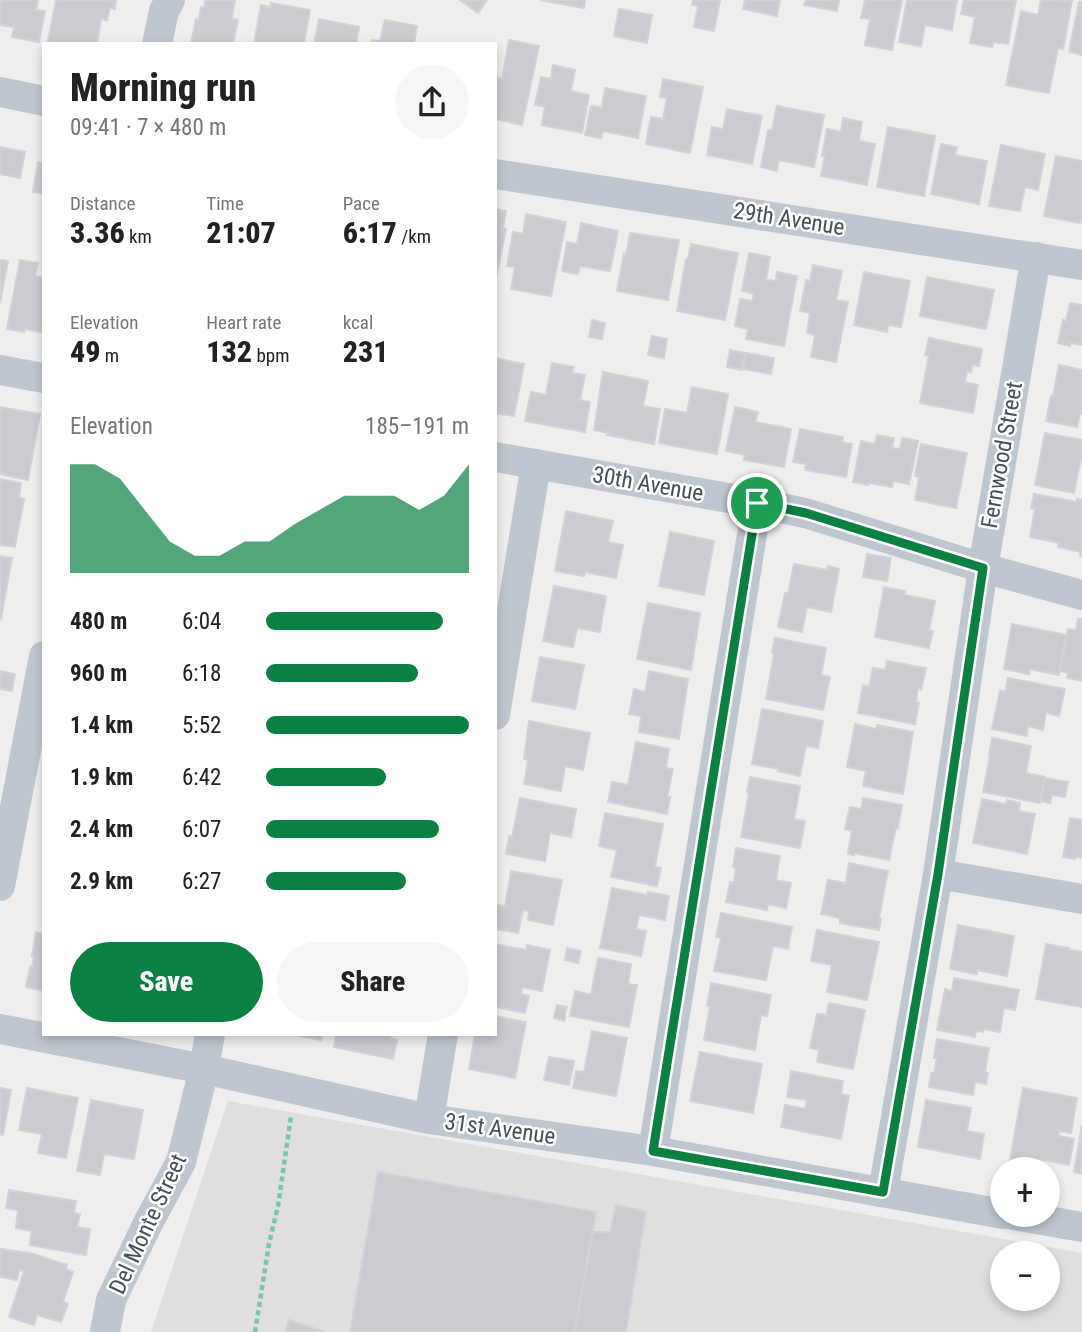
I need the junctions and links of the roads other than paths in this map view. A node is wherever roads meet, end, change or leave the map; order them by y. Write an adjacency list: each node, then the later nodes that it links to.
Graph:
1 (170, 0): 2 (street)
2 (157, 42)
3 (0, 92): 4 (street)
4 (42, 101)
5 (497, 174): 6 (street, 29th Avenue)
6 (1036, 257): 7 (street, 29th Avenue); 13 (street, Fernwood Street)
7 (1082, 265)
8 (0, 370): 9 (street)
9 (42, 378)
10 (497, 457): 11 (street, 30th Avenue)
11 (536, 464): 12 (street, 30th Avenue); 16 (street)
12 (757, 503): 13 (street, 30th Avenue); 25 (street)
13 (983, 568): 14 (street, 30th Avenue); 17 (street, Fernwood Street)
14 (1082, 595)
15 (42, 666): 18 (street)
16 (497, 703)
17 (938, 874): 19 (street); 26 (street, Fernwood Street)
18 (0, 886)
19 (1082, 900)
20 (0, 1029): 23 (street, 31st Avenue)
21 (210, 1036): 23 (street, Del Monte Street)
22 (443, 1036): 24 (street)
23 (204, 1069): 24 (street, 31st Avenue); 30 (street, Del Monte Street)
24 (429, 1118): 25 (street, 31st Avenue)
25 (653, 1151): 26 (street, 31st Avenue)
26 (883, 1192): 27 (street, 31st Avenue)
27 (990, 1211)
28 (1060, 1223): 29 (street, 31st Avenue)
29 (1082, 1227)
30 (105, 1332)

